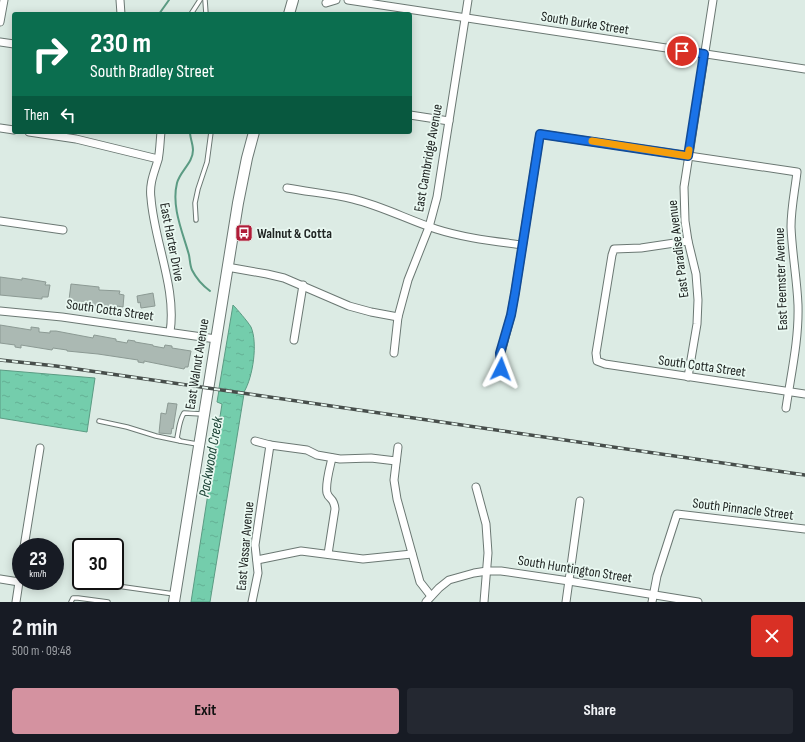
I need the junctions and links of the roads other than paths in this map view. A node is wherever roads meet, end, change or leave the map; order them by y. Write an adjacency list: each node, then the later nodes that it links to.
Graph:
1 (4, 0): 17 (street)
2 (120, 0): 12 (street)
3 (200, 0): 13 (lane)
4 (205, 0): 14 (lane)
5 (293, 0): 15 (main road)
6 (336, 0): 11 (street)
7 (348, 0): 10 (street, South Burke Street)
8 (468, 0): 16 (street, East Cambridge Avenue)
9 (713, 0): 20 (street, East Paradise Avenue)
10 (362, 1): 16 (street, South Burke Street)
11 (326, 3)
12 (120, 12)
13 (192, 12)
14 (206, 12)
15 (290, 12)
16 (465, 18): 20 (street, South Burke Street); 23 (street, East Cambridge Avenue)
17 (0, 22)
18 (0, 42): 19 (street)
19 (12, 44)
20 (704, 54): 21 (street, South Burke Street); 30 (street, East Paradise Avenue)
21 (805, 69)
22 (412, 115): 23 (street)
23 (449, 121): 35 (street, East Cambridge Avenue)
24 (0, 128): 25 (street)
25 (12, 130)
26 (42, 134): 31 (street)
27 (161, 134): 31 (street, East Harter Drive)
28 (211, 134): 33 (lane)
29 (253, 134): 39 (main road, East Walnut Avenue)
30 (688, 156): 37 (street, East Paradise Avenue); 38 (street); 49 (street, East Feemster Avenue)
31 (158, 159): 43 (street, East Harter Drive)
32 (287, 188): 35 (street)
33 (196, 220)
34 (0, 221): 36 (street)
35 (429, 227): 38 (street); 42 (street, East Cambridge Avenue)
36 (62, 230)
37 (688, 241): 48 (street, East Paradise Avenue); 48 (street, South Cotta Street)
38 (522, 245): 47 (street)
39 (227, 267): 40 (street); 44 (main road, East Walnut Avenue)
40 (303, 285): 42 (street); 45 (street)
41 (0, 311): 43 (street, South Cotta Street)
42 (398, 317): 46 (street, East Cambridge Avenue)
43 (170, 332): 44 (street, South Cotta Street)
44 (216, 339): 52 (main road, East Walnut Avenue)
45 (294, 340)
46 (394, 353)
47 (501, 369)
48 (688, 377): 49 (street, South Cotta Street)
49 (788, 391): 50 (street, South Cotta Street); 51 (street, East Feemster Avenue)
50 (805, 394)
51 (786, 408)
52 (203, 414): 54 (lane); 56 (main road, East Walnut Avenue)
53 (99, 421): 54 (lane)
54 (180, 441): 56 (lane)
55 (255, 441): 57 (street)
56 (198, 444): 76 (main road, East Walnut Avenue)
57 (270, 445): 60 (street); 68 (street, East Vassar Avenue)
58 (398, 447): 61 (street)
59 (40, 448): 65 (street)
60 (332, 458): 61 (street); 66 (street)
61 (396, 461): 67 (street)
62 (476, 488): 69 (street)
63 (580, 501): 72 (street)
64 (805, 529): 77 (street, South Pinnacle Street)
65 (25, 538)
66 (328, 554): 67 (street); 68 (street)
67 (412, 554): 75 (street)
68 (256, 560): 81 (street, East Vassar Avenue)
69 (487, 571): 72 (street, South Huntington Street); 75 (street, South Huntington Street); 83 (street)
70 (0, 579): 71 (street)
71 (12, 581)
72 (569, 581): 77 (street, South Huntington Street); 84 (street)
73 (124, 588): 76 (lane)
74 (18, 590): 78 (street)
75 (431, 596): 82 (street)
76 (174, 598)
77 (652, 598): 85 (street, South Huntington Street)
78 (16, 602)
79 (71, 602): 80 (lane)
80 (108, 602)
81 (252, 602)
82 (426, 602)
83 (484, 602)
84 (566, 602)
85 (698, 602)

